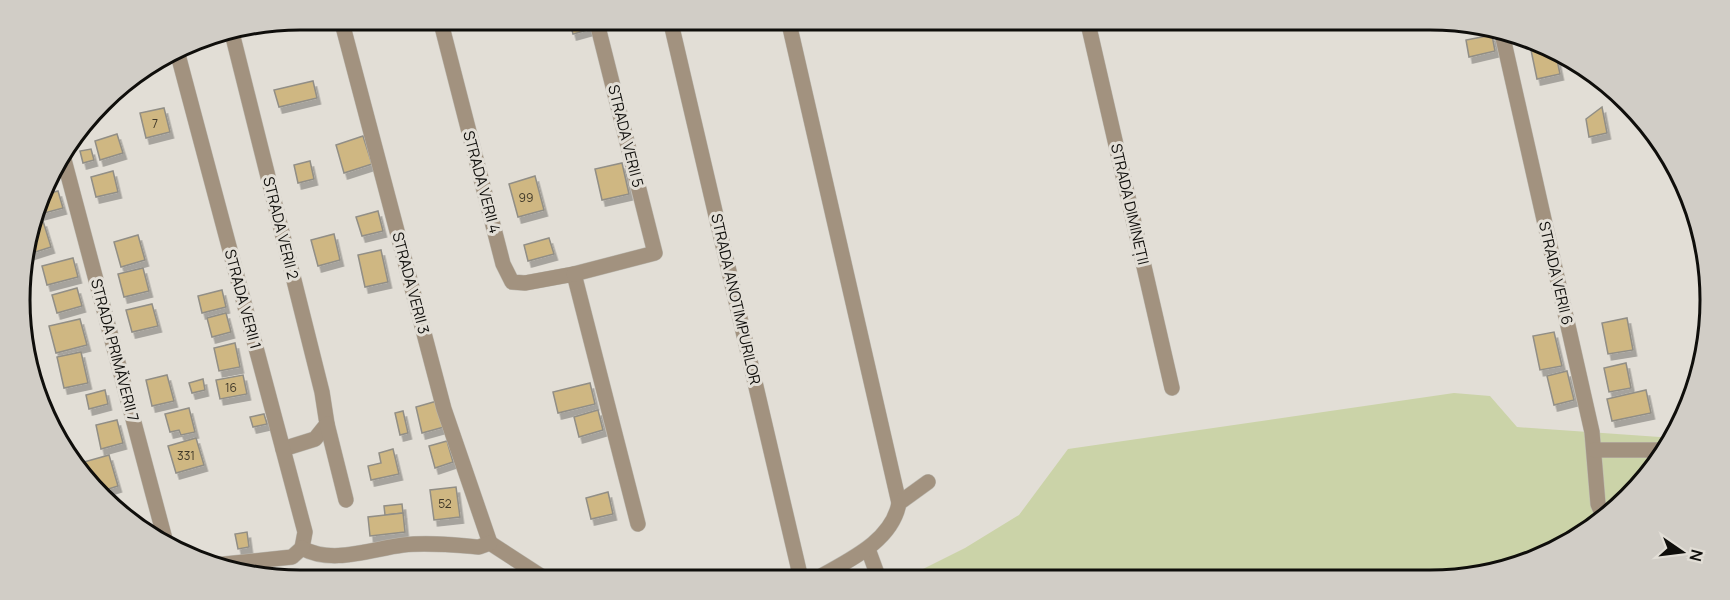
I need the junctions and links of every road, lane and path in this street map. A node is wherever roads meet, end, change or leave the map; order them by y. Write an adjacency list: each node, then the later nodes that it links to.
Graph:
1 (344, 30): 24 (street, STRADA VERII 3)
2 (443, 30): 12 (street, STRADA VERII 4)
3 (599, 30): 11 (street, STRADA VERII 5)
4 (672, 30): 29 (street, STRADA ANOTIMPURILOR)
5 (790, 30): 20 (street)
6 (1089, 30): 13 (street, STRADA DIMINEȚII)
7 (233, 38): 14 (street, STRADA VERII 2)
8 (1503, 40): 16 (street, STRADA VERII 6)
9 (179, 59): 15 (street, STRADA VERII 1)
10 (66, 166): 23 (street, STRADA PRIMĂVERII 7)
11 (655, 253): 12 (street, STRADA VERII 4)
12 (574, 274): 22 (street)
13 (1173, 388)
14 (327, 424): 15 (street); 19 (street, STRADA VERII 2)
15 (283, 448): 25 (street, STRADA VERII 1)
16 (1595, 450): 17 (street); 21 (street, STRADA VERII 6)
17 (1654, 450)
18 (928, 482): 20 (street)
19 (346, 500)
20 (899, 503): 26 (street)
21 (1600, 509)
22 (638, 524)
23 (163, 533)
24 (490, 543): 25 (street); 28 (street)
25 (302, 548): 27 (street)
26 (868, 549): 30 (street); 31 (street)
27 (237, 563)
28 (532, 570)
29 (799, 570)
30 (832, 570)
31 (876, 570)

